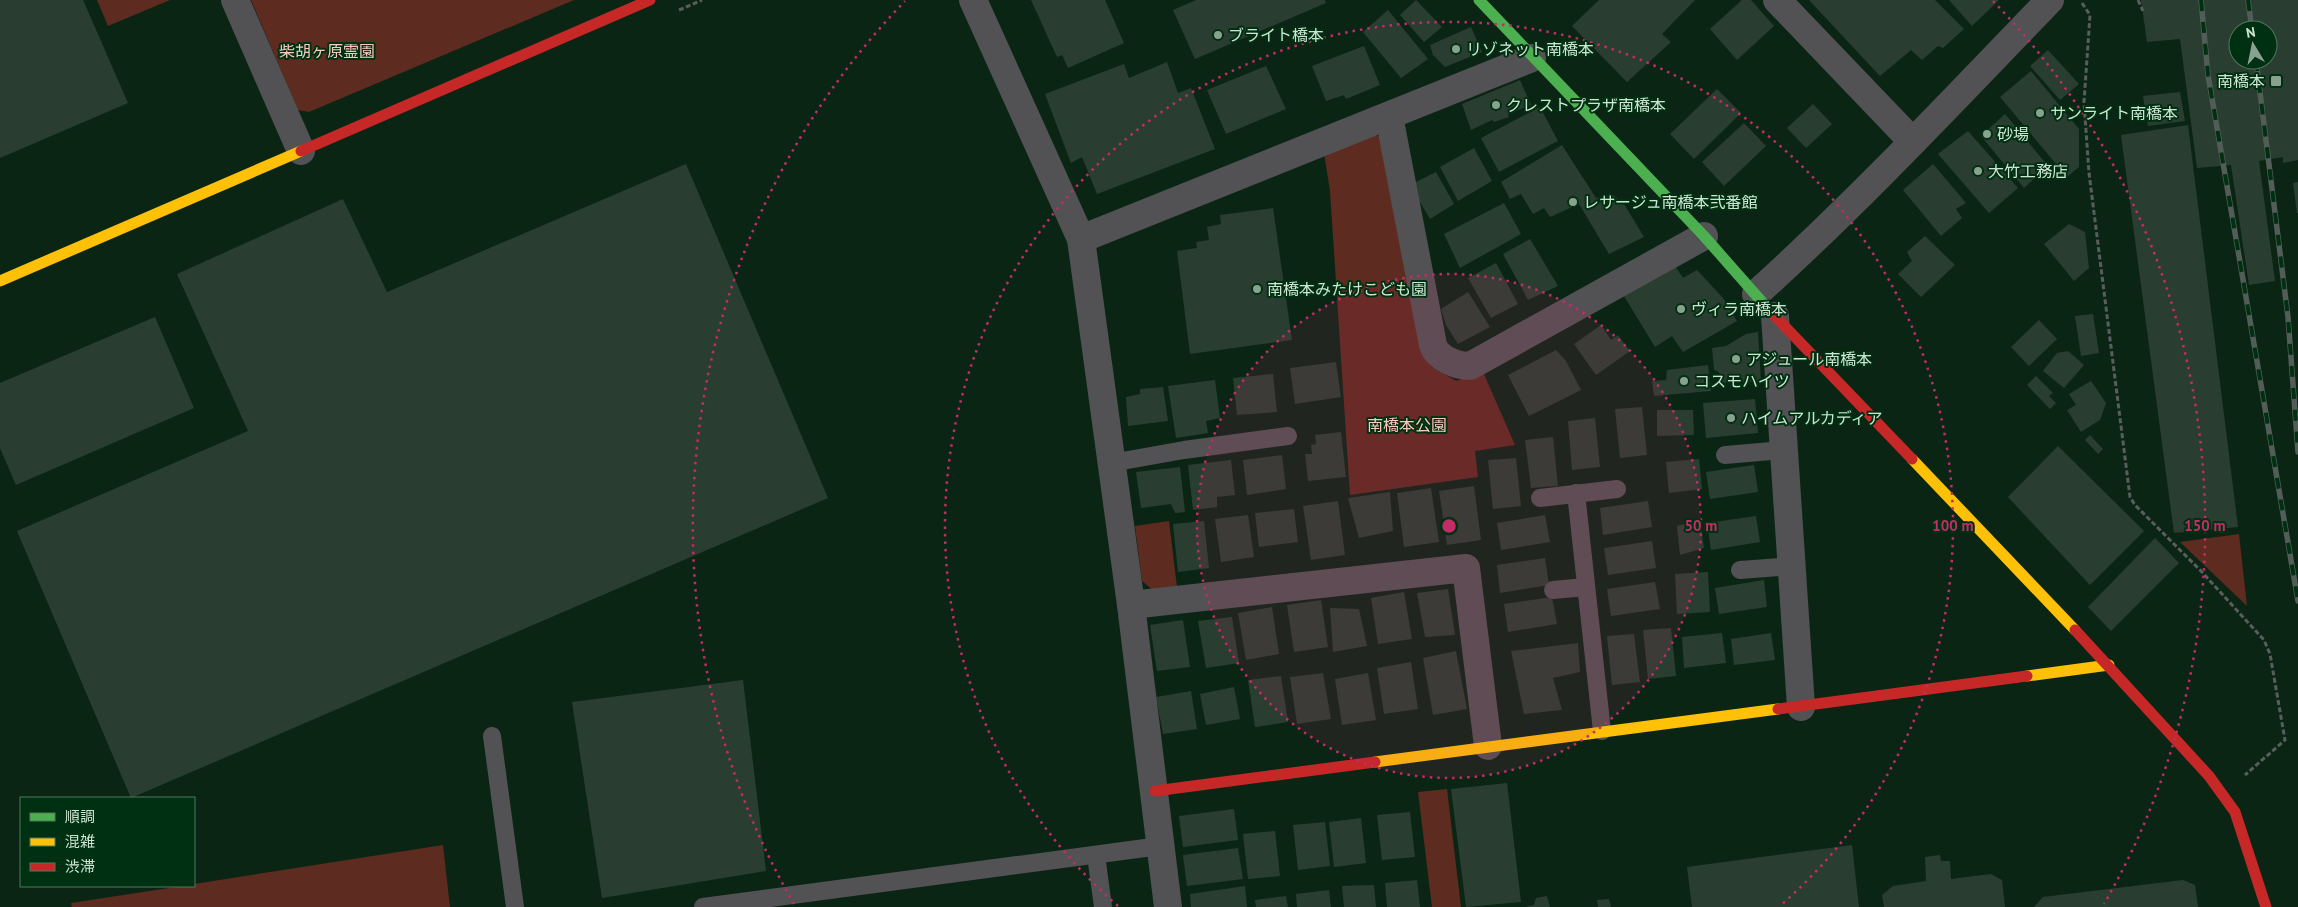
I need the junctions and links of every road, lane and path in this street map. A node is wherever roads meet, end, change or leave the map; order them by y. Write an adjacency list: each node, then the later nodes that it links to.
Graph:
1 (235, 0): 13 (street)
2 (650, 0): 13 (street)
3 (974, 0): 15 (street)
4 (1479, 0): 10 (street)
5 (1777, 0): 12 (street)
6 (2050, 0): 12 (street)
7 (2138, 0): 9 (path)
8 (2082, 3): 36 (path)
9 (2143, 11)
10 (1532, 58): 11 (street); 14 (street)
11 (1389, 116): 14 (street); 15 (street)
12 (1913, 142): 17 (street)
13 (302, 151): 16 (street)
14 (1704, 236): 17 (street)
15 (1081, 239): 22 (street)
16 (0, 282)
17 (1756, 294): 18 (street)
18 (1775, 316): 20 (street); 31 (street)
19 (1288, 436): 22 (lane)
20 (1783, 450): 21 (lane); 26 (street)
21 (1725, 455)
22 (1112, 464): 30 (street)
23 (1617, 488): 24 (lane)
24 (1576, 493): 25 (lane); 28 (lane)
25 (1540, 498)
26 (1792, 566): 27 (lane); 32 (street)
27 (1740, 570)
28 (1586, 587): 29 (lane); 33 (lane)
29 (1553, 590)
30 (1131, 605): 35 (street); 37 (street)
31 (2109, 665): 32 (street); 44 (street)
32 (1801, 706): 33 (street)
33 (1602, 731): 35 (street)
34 (492, 736): 40 (lane)
35 (1488, 746): 37 (street)
36 (2244, 776)
37 (1155, 791): 38 (street)
38 (1160, 846): 39 (lane); 43 (street)
39 (1096, 855): 41 (lane); 42 (lane)
40 (516, 907)
41 (703, 907)
42 (1103, 907)
43 (1168, 907)
44 (2266, 907)

